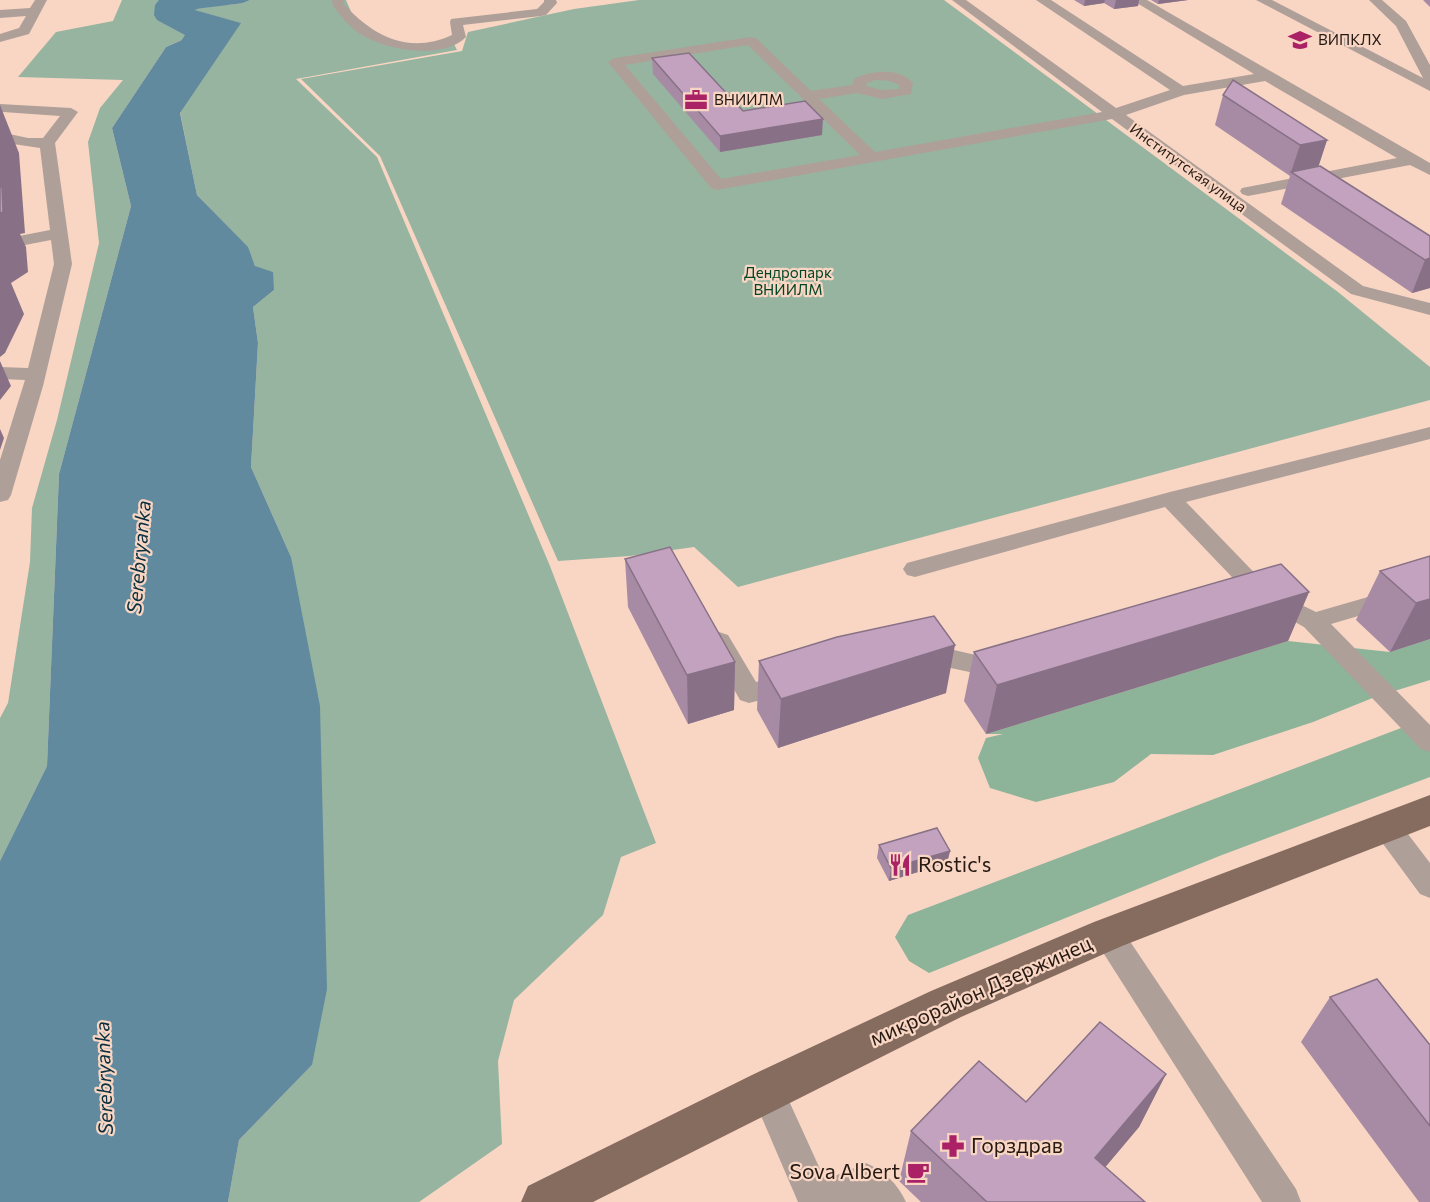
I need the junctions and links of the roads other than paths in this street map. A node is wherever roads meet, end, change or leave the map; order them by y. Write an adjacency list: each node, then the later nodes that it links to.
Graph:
1 (338, 0): 2 (street)
2 (550, 0)
3 (1042, 0): 17 (street)
4 (1138, 0): 12 (street)
5 (1263, 0): 15 (street)
6 (1375, 0): 13 (street)
7 (962, 2): 8 (street); 21 (street, Институтская улица)
8 (984, 2)
9 (38, 6): 10 (street); 11 (street)
10 (0, 14)
11 (0, 38)
12 (1267, 76): 14 (street); 25 (street)
13 (1430, 78)
14 (1206, 87): 17 (street); 19 (street)
15 (1430, 87)
16 (859, 88): 18 (street)
17 (1181, 91): 21 (street)
18 (809, 96): 24 (street); 24 (street)
19 (1225, 99)
20 (3, 108): 23 (street)
21 (1114, 114): 24 (street); 34 (street, Институтская улица)
22 (0, 137): 23 (street)
23 (47, 143): 32 (street)
24 (872, 158)
25 (1410, 160): 27 (street); 28 (street)
26 (1322, 161): 28 (street)
27 (1430, 170)
28 (1341, 173): 29 (street)
29 (1312, 179): 30 (street); 31 (street)
30 (1248, 191)
31 (1331, 192)
32 (60, 233): 33 (street); 36 (street)
33 (25, 240)
34 (1424, 304)
35 (0, 373): 36 (street)
36 (35, 374): 38 (street)
37 (1430, 433): 39 (street)
38 (0, 495)
39 (1170, 499): 40 (street); 42 (street)
40 (915, 569)
41 (1430, 587): 42 (street)
42 (1313, 621): 47 (street)
43 (708, 622): 46 (street)
44 (1026, 658): 45 (street)
45 (895, 660)
46 (816, 678)
47 (1430, 742)
48 (1430, 810): 49 (main road, микрорайон Дзержинец)
49 (1386, 825): 50 (street); 51 (main road, микрорайон Дзержинец)
50 (1430, 885)
51 (1108, 934): 52 (main road, микрорайон Дзержинец); 56 (street)
52 (767, 1090): 53 (main road, микрорайон Дзержинец); 54 (street)
53 (544, 1202)
54 (817, 1202): 55 (street)
55 (888, 1202)
56 (1283, 1202)

